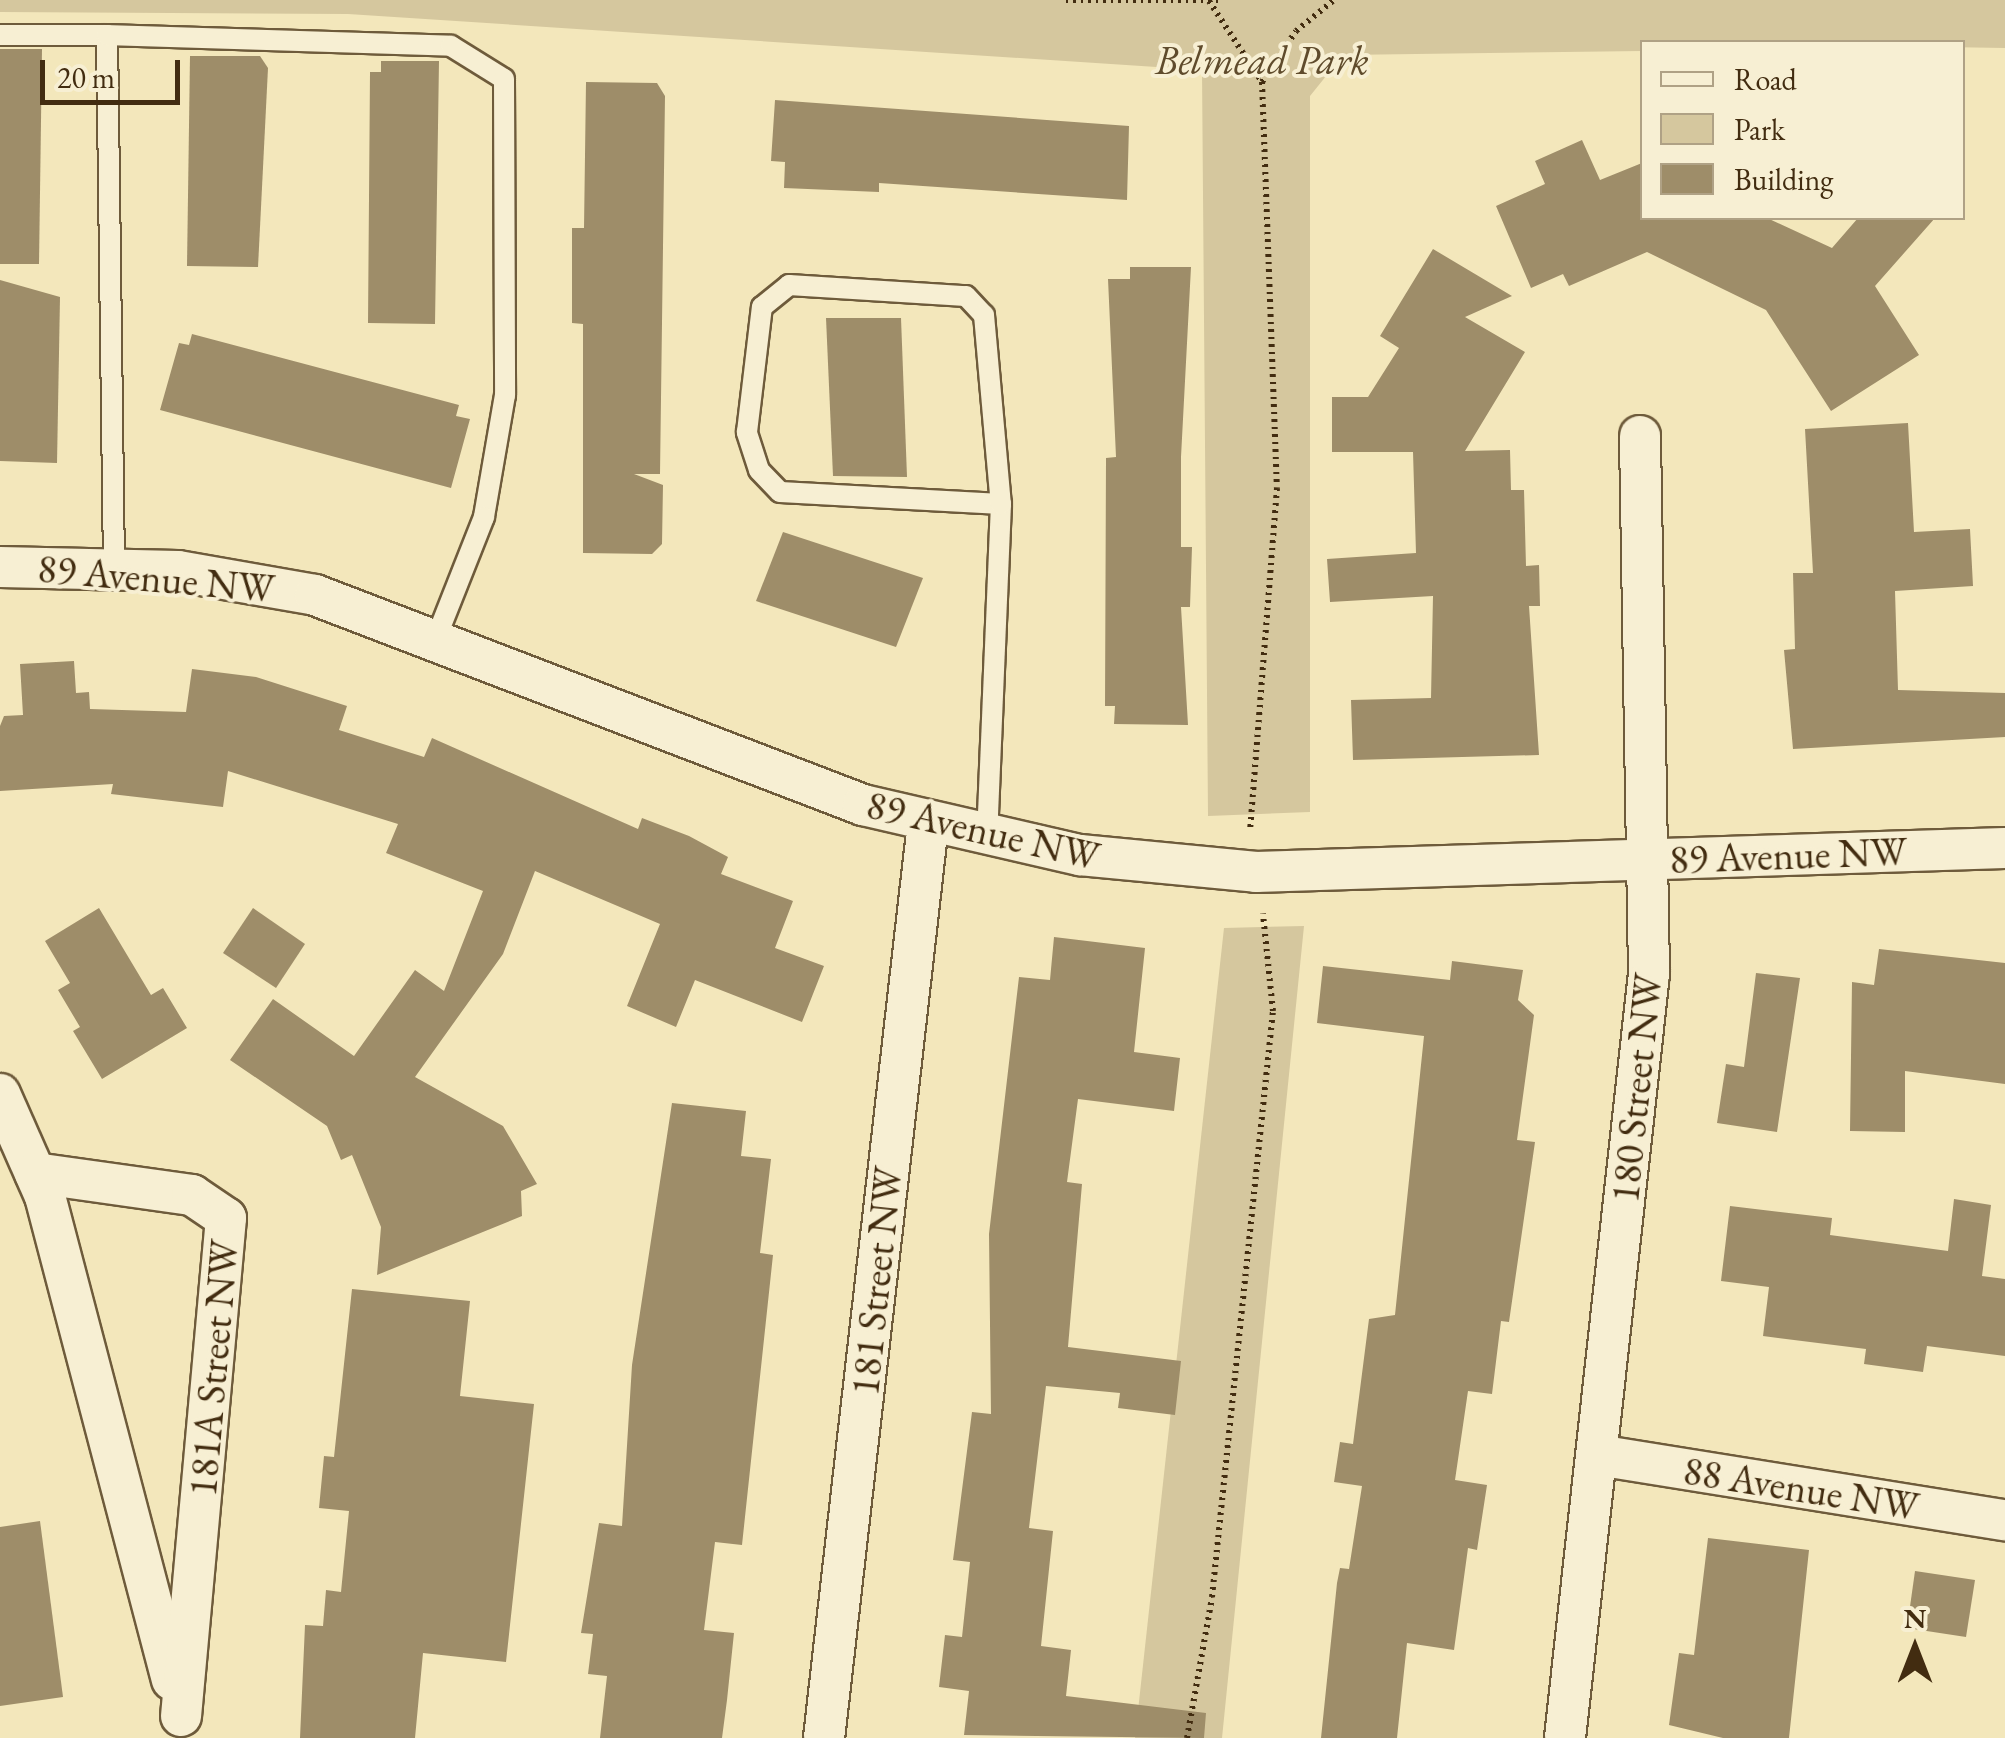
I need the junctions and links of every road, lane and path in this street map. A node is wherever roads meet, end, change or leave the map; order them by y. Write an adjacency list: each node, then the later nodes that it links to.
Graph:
1 (1066, 0): 4 (path)
2 (1219, 0): 4 (path)
3 (1334, 0): 7 (path)
4 (1209, 1): 7 (path)
5 (107, 35): 6 (lane); 10 (lane); 12 (lane)
6 (0, 36)
7 (1262, 82): 14 (path)
8 (1640, 436): 17 (street, 180 Street NW)
9 (1000, 504): 9 (lane); 15 (lane)
10 (114, 567): 11 (street, 89 Avenue NW); 12 (street, 89 Avenue NW)
11 (0, 568)
12 (437, 636): 13 (street, 89 Avenue NW)
13 (928, 824): 15 (street, 89 Avenue NW); 24 (street, 181 Street NW)
14 (1250, 824)
15 (988, 838): 17 (street, 89 Avenue NW)
16 (2005, 848): 17 (street, 89 Avenue NW)
17 (1652, 860): 21 (street, 180 Street NW)
18 (1263, 918): 25 (path)
19 (0, 1094): 20 (street, 181A Street NW)
20 (35, 1172): 23 (street, 181A Street NW); 23 (street, 181A Street NW)
21 (1598, 1456): 22 (street, 88 Avenue NW); 26 (street, 180 Street NW)
22 (2005, 1520)
23 (180, 1727)
24 (824, 1738)
25 (1187, 1738)
26 (1564, 1738)

